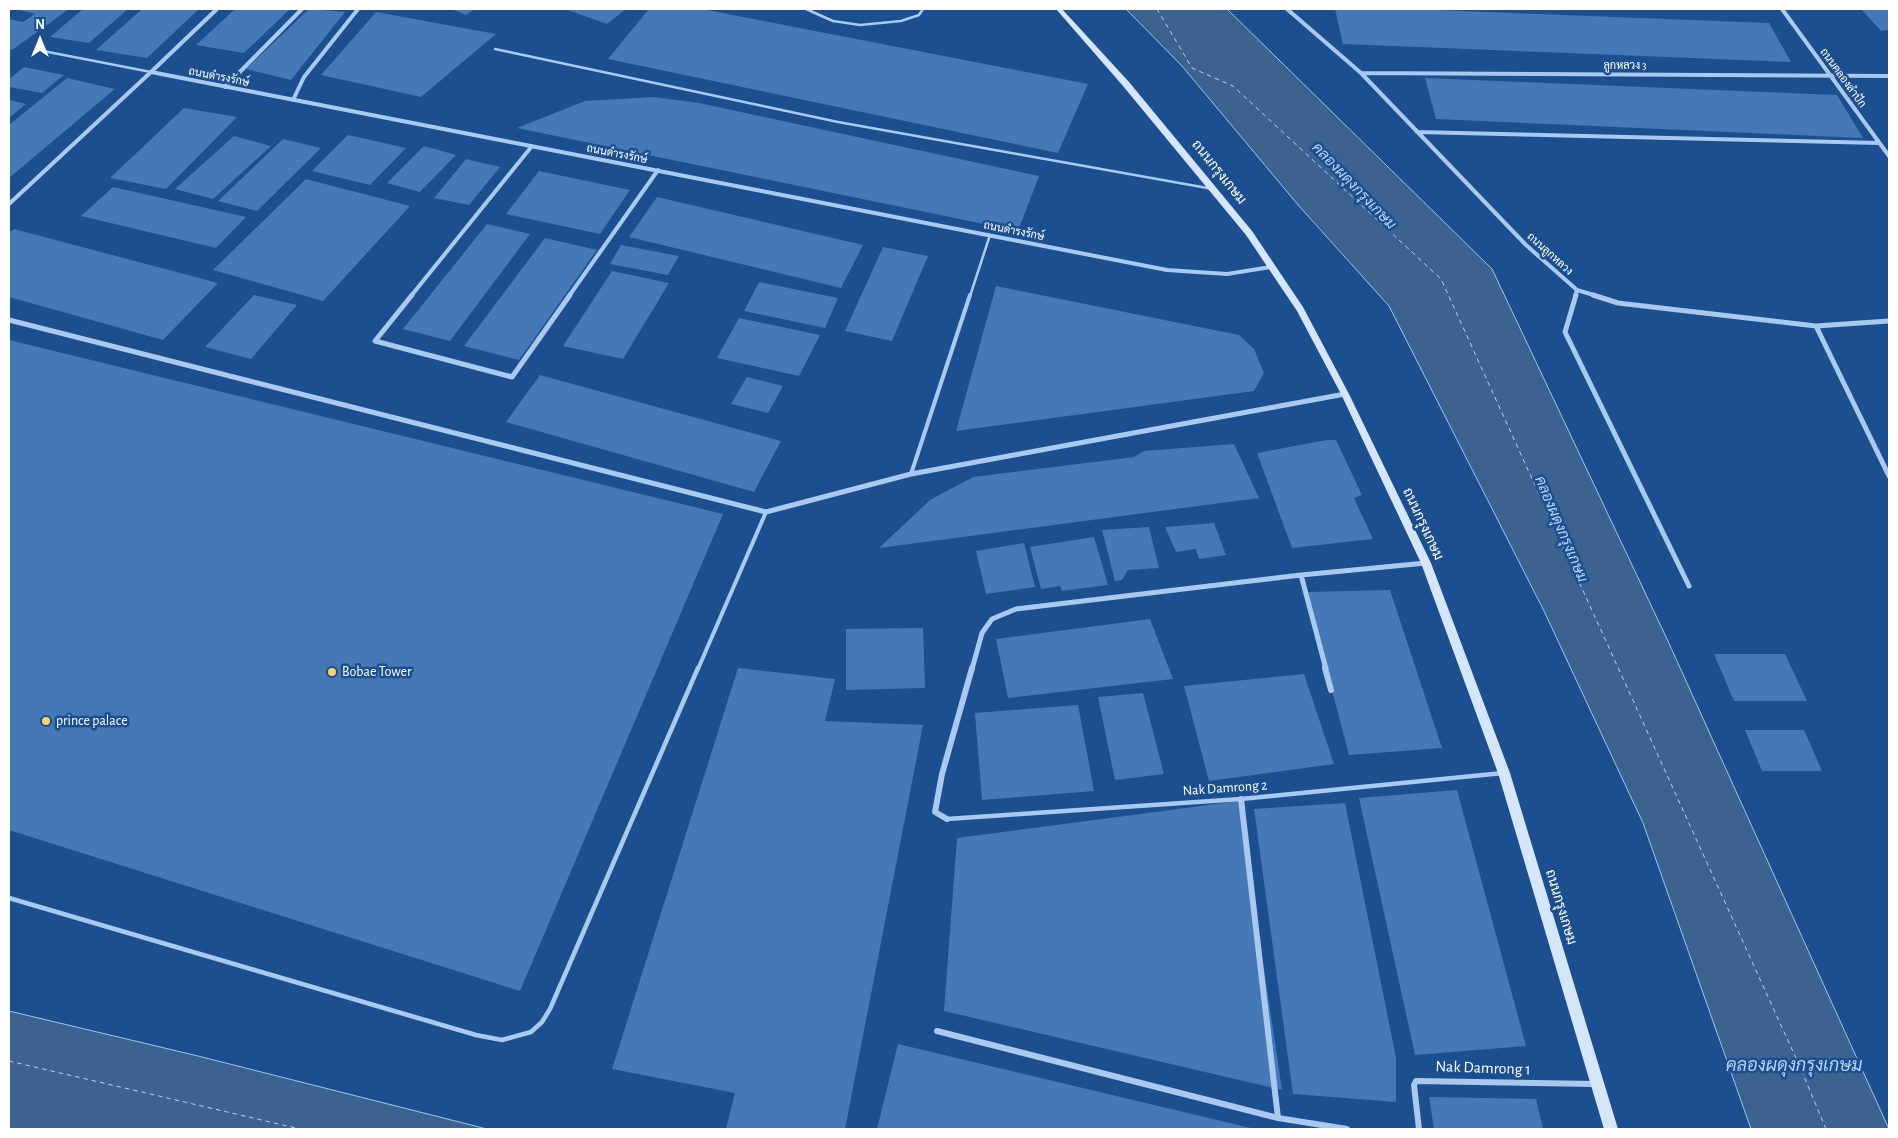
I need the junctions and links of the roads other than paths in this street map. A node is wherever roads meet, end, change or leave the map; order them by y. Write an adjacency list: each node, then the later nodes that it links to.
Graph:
1 (217, 9): 11 (street)
2 (302, 9): 15 (street)
3 (358, 9): 16 (street)
4 (806, 9): 5 (lane)
5 (923, 9)
6 (1059, 9): 22 (main road, ถนนกรุงเกษม)
7 (1287, 9): 12 (street, ถนนลูกหลวง)
8 (1782, 9): 13 (street, ถนนคลองลำปัก)
9 (495, 49): 22 (lane)
10 (43, 52): 11 (lane)
11 (150, 72): 15 (street, ถนนดำรงรักษ์); 23 (street)
12 (1360, 73): 13 (street, ลูกหลวง 3); 17 (street, ถนนลูกหลวง)
13 (1830, 76): 14 (street, ลูกหลวง 3); 18 (street, ถนนคลองลำปัก)
14 (1889, 76)
15 (225, 87): 16 (street, ถนนดำรงรักษ์)
16 (293, 100): 19 (street, ถนนดำรงรักษ์)
17 (1417, 132): 18 (street); 26 (street, ถนนลูกหลวง)
18 (1879, 143): 20 (street, ถนนคลองลำปัก)
19 (532, 146): 21 (street, ถนนดำรงรักษ์); 21 (street)
20 (1889, 156)
21 (658, 170): 24 (street, ถนนดำรงรักษ์)
22 (1215, 190): 25 (main road, ถนนกรุงเกษม)
23 (9, 204)
24 (990, 235): 25 (street, ถนนดำรงรักษ์); 31 (lane)
25 (1271, 267): 30 (main road, ถนนกรุงเกษม)
26 (1577, 290): 29 (street, ถนนลูกหลวง); 36 (street)
27 (9, 320): 33 (street)
28 (1889, 321): 29 (street, ถนนลูกหลวง)
29 (1816, 326): 32 (street)
30 (1345, 394): 31 (street); 34 (main road, ถนนกรุงเกษม)
31 (911, 474): 33 (street)
32 (1889, 476)
33 (766, 512): 41 (lane)
34 (1426, 563): 35 (street); 38 (main road, ถนนกรุงเกษม)
35 (1301, 575): 37 (street); 40 (street)
36 (1690, 586)
37 (1331, 690)
38 (1504, 773): 39 (lane, Nak Damrong 2); 43 (main road, ถนนกรุงเกษม)
39 (1241, 798): 40 (lane, Nak Damrong 2); 44 (street)
40 (947, 819)
41 (9, 898)
42 (937, 1030): 44 (street)
43 (1598, 1085): 46 (street, Nak Damrong 1); 47 (main road, ถนนกรุงเกษม)
44 (1278, 1118): 45 (street)
45 (1347, 1129)
46 (1419, 1129)
47 (1610, 1129)

